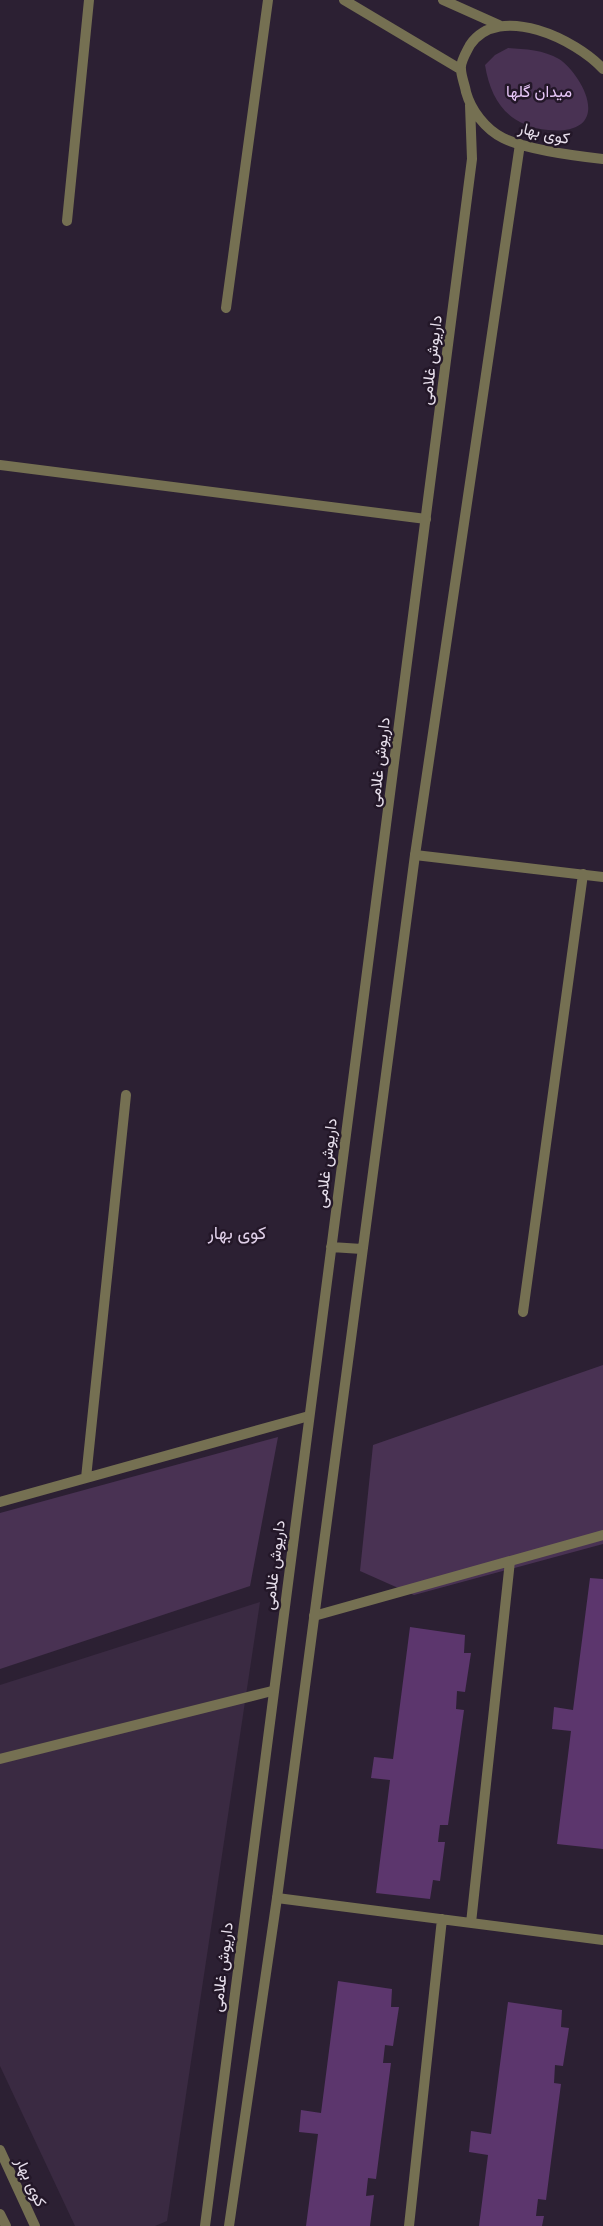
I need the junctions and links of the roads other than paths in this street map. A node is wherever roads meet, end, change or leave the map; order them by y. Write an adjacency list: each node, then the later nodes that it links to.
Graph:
1 (89, 0): 11 (street)
2 (268, 0): 12 (street)
3 (344, 0): 6 (street)
4 (443, 0): 5 (street)
5 (500, 25): 6 (street); 7 (street)
6 (460, 69): 8 (street, کوی بهار)
7 (603, 69)
8 (470, 105): 9 (street, کوی بهار); 14 (street, داریوش غلامی)
9 (520, 144): 10 (street, کوی بهار); 15 (street)
10 (603, 159)
11 (67, 221)
12 (226, 308)
13 (0, 465): 14 (street)
14 (426, 519): 19 (street, داریوش غلامی)
15 (415, 855): 16 (street); 20 (street)
16 (583, 874): 17 (street); 21 (street)
17 (603, 877)
18 (126, 1095): 23 (street)
19 (331, 1247): 20 (street); 22 (street, داریوش غلامی)
20 (362, 1249): 27 (street)
21 (523, 1312)
22 (309, 1416): 23 (street); 28 (street, داریوش غلامی)
23 (86, 1478): 24 (street)
24 (0, 1502)
25 (603, 1535): 26 (street)
26 (510, 1561): 27 (street); 32 (street)
27 (314, 1616): 30 (street)
28 (272, 1691): 29 (street); 38 (street, داریوش غلامی)
29 (0, 1760)
30 (277, 1898): 31 (street); 39 (street)
31 (442, 1919): 32 (street); 40 (street)
32 (470, 1923): 33 (street)
33 (603, 1940)
34 (0, 2150): 37 (street, کوی بهار)
35 (0, 2214): 36 (street)
36 (6, 2226)
37 (35, 2226)
38 (205, 2226)
39 (229, 2226)
40 (409, 2226)

